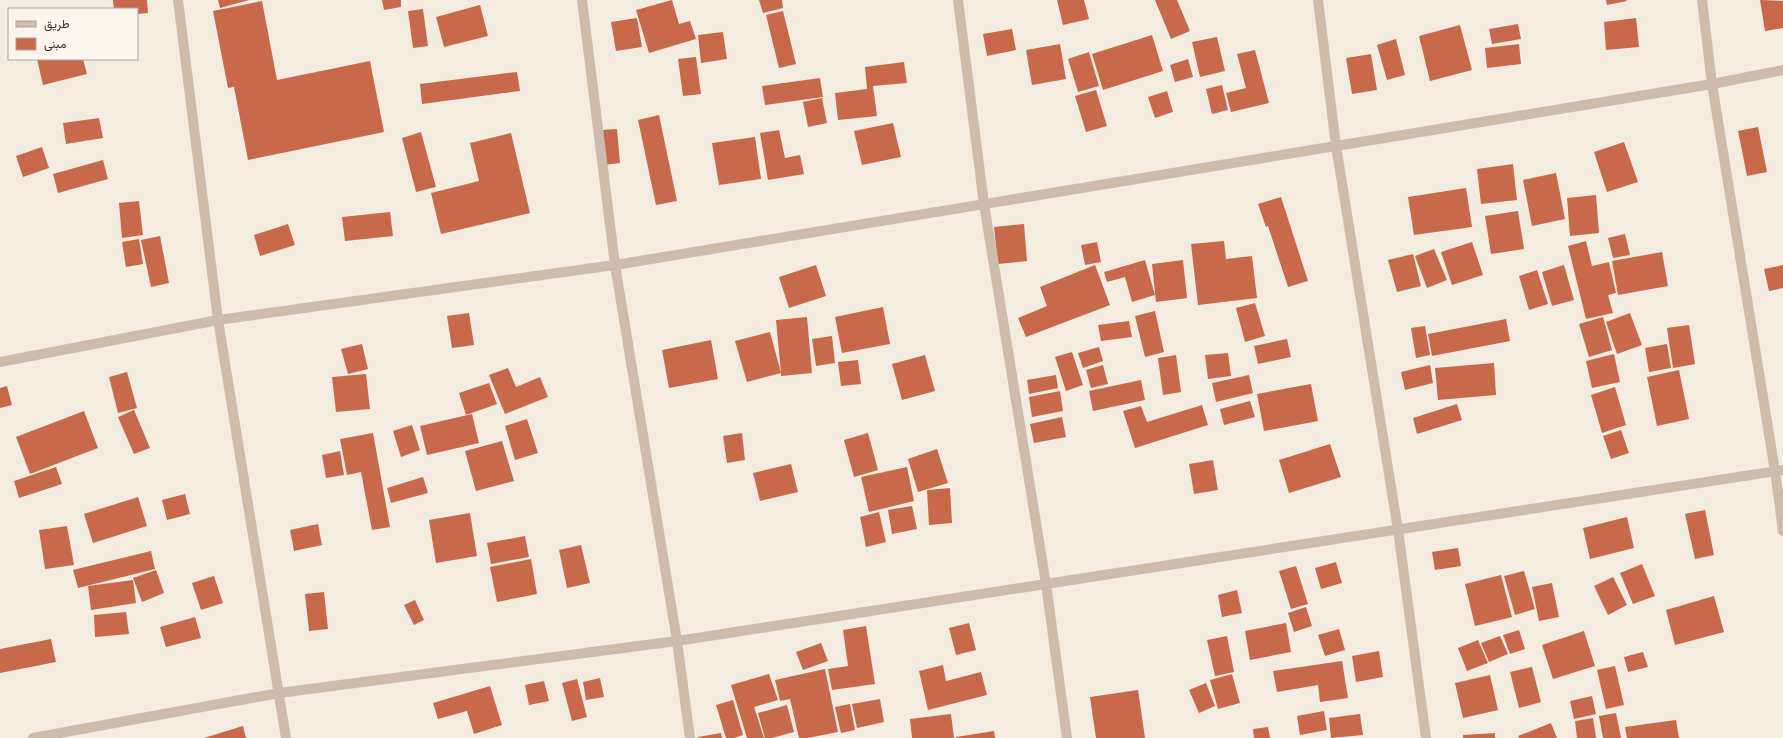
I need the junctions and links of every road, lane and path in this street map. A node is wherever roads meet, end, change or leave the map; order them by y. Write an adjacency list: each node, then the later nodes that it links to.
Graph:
1 (178, 0): 11 (street)
2 (582, 0): 10 (street)
3 (958, 0): 9 (street)
4 (1318, 0): 8 (street)
5 (1702, 0): 7 (street)
6 (1783, 70): 7 (street)
7 (1712, 84): 8 (street); 13 (street)
8 (1336, 146): 9 (street); 14 (street)
9 (984, 204): 10 (street); 16 (street)
10 (615, 265): 11 (street); 17 (street)
11 (218, 320): 12 (street); 18 (street)
12 (0, 362)
13 (1779, 471): 14 (street); 15 (street)
14 (1398, 530): 16 (street); 23 (street)
15 (1783, 531)
16 (1046, 584): 17 (street); 22 (street)
17 (677, 641): 18 (street); 21 (street)
18 (280, 693): 19 (street); 20 (street)
19 (33, 738)
20 (286, 738)
21 (690, 738)
22 (1067, 738)
23 (1426, 738)

